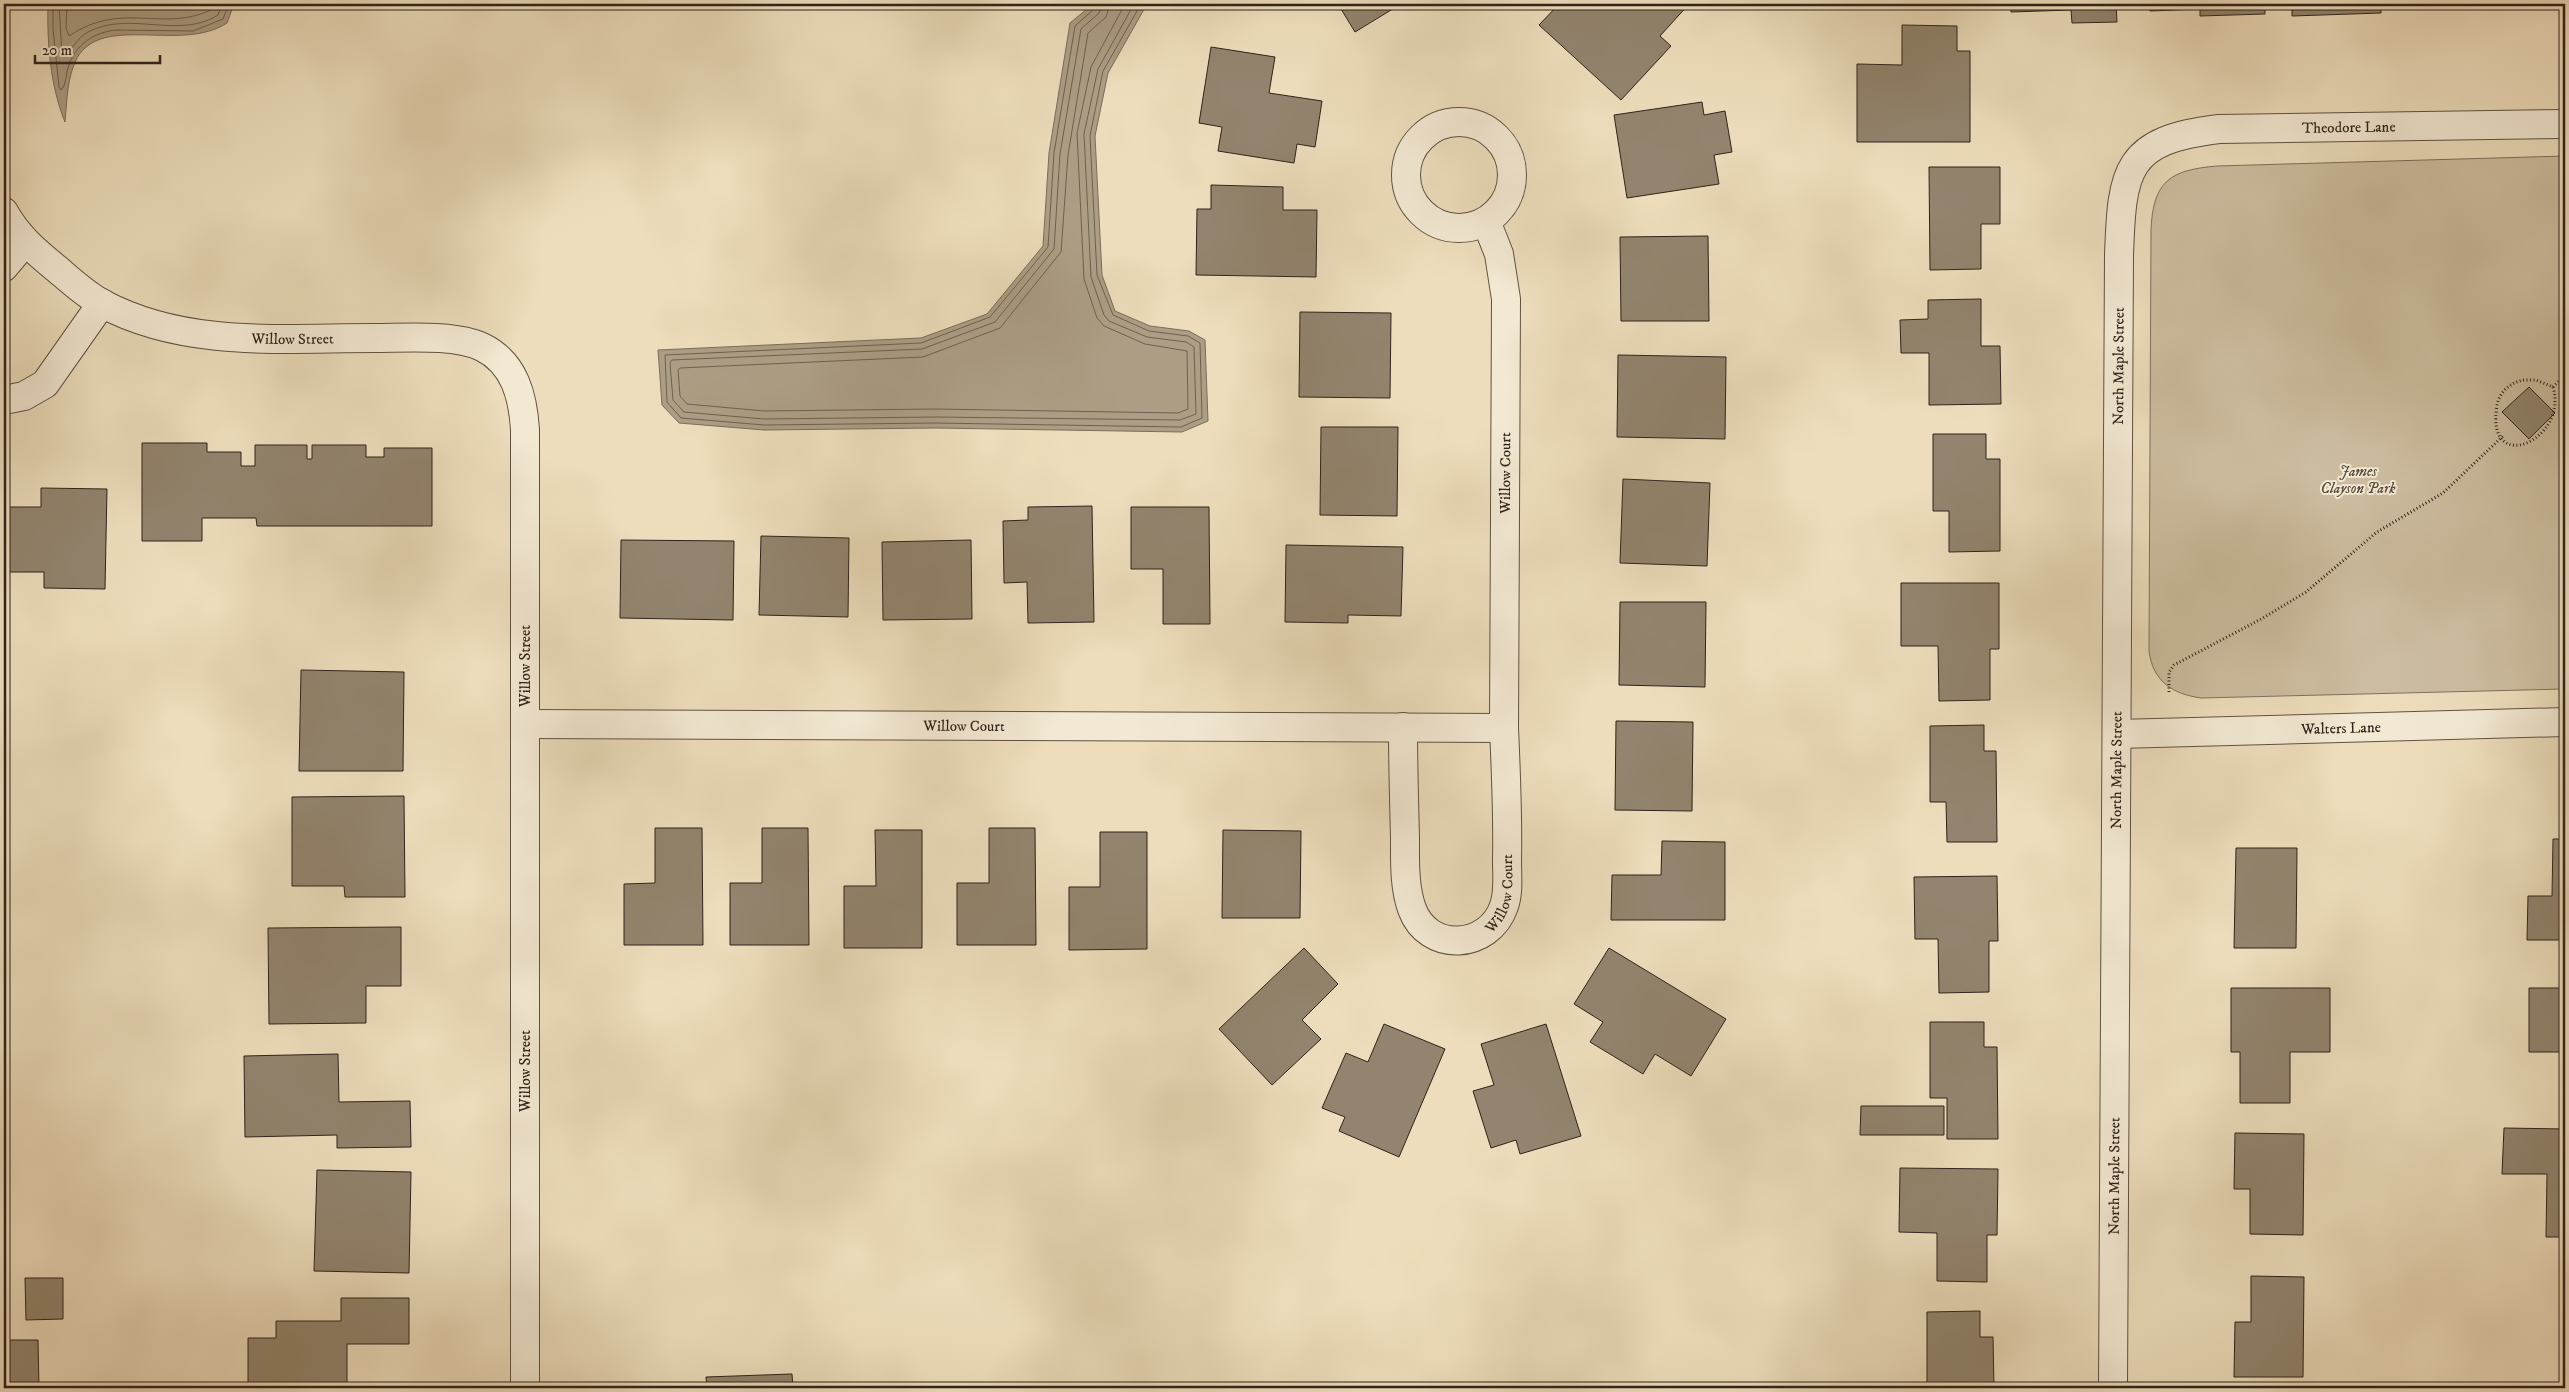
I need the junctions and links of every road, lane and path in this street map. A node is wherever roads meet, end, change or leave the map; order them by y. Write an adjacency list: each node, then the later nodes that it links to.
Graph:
1 (2565, 124): 2 (street, Theodore Lane)
2 (2138, 158): 19 (street, North Maple Street)
3 (4, 212): 5 (street, Willow Street)
4 (1486, 221): 18 (street, Willow Court)
5 (25, 242): 6 (street); 7 (street, Willow Street)
6 (4, 267)
7 (102, 303): 11 (street); 16 (street, Willow Street)
8 (2565, 375): 9 (path)
9 (2553, 386): 10 (path); 12 (path)
10 (2560, 397)
11 (4, 400)
12 (2503, 436): 13 (path); 14 (path)
13 (2536, 445)
14 (2169, 692)
15 (2565, 722): 19 (street, Walters Lane)
16 (524, 724): 17 (street, Willow Court); 20 (street, Willow Street)
17 (1403, 727): 18 (street, Willow Court); 18 (street, Willow Court)
18 (1504, 728)
19 (2117, 734): 21 (street, North Maple Street)
20 (525, 1388)
21 (2113, 1388)

